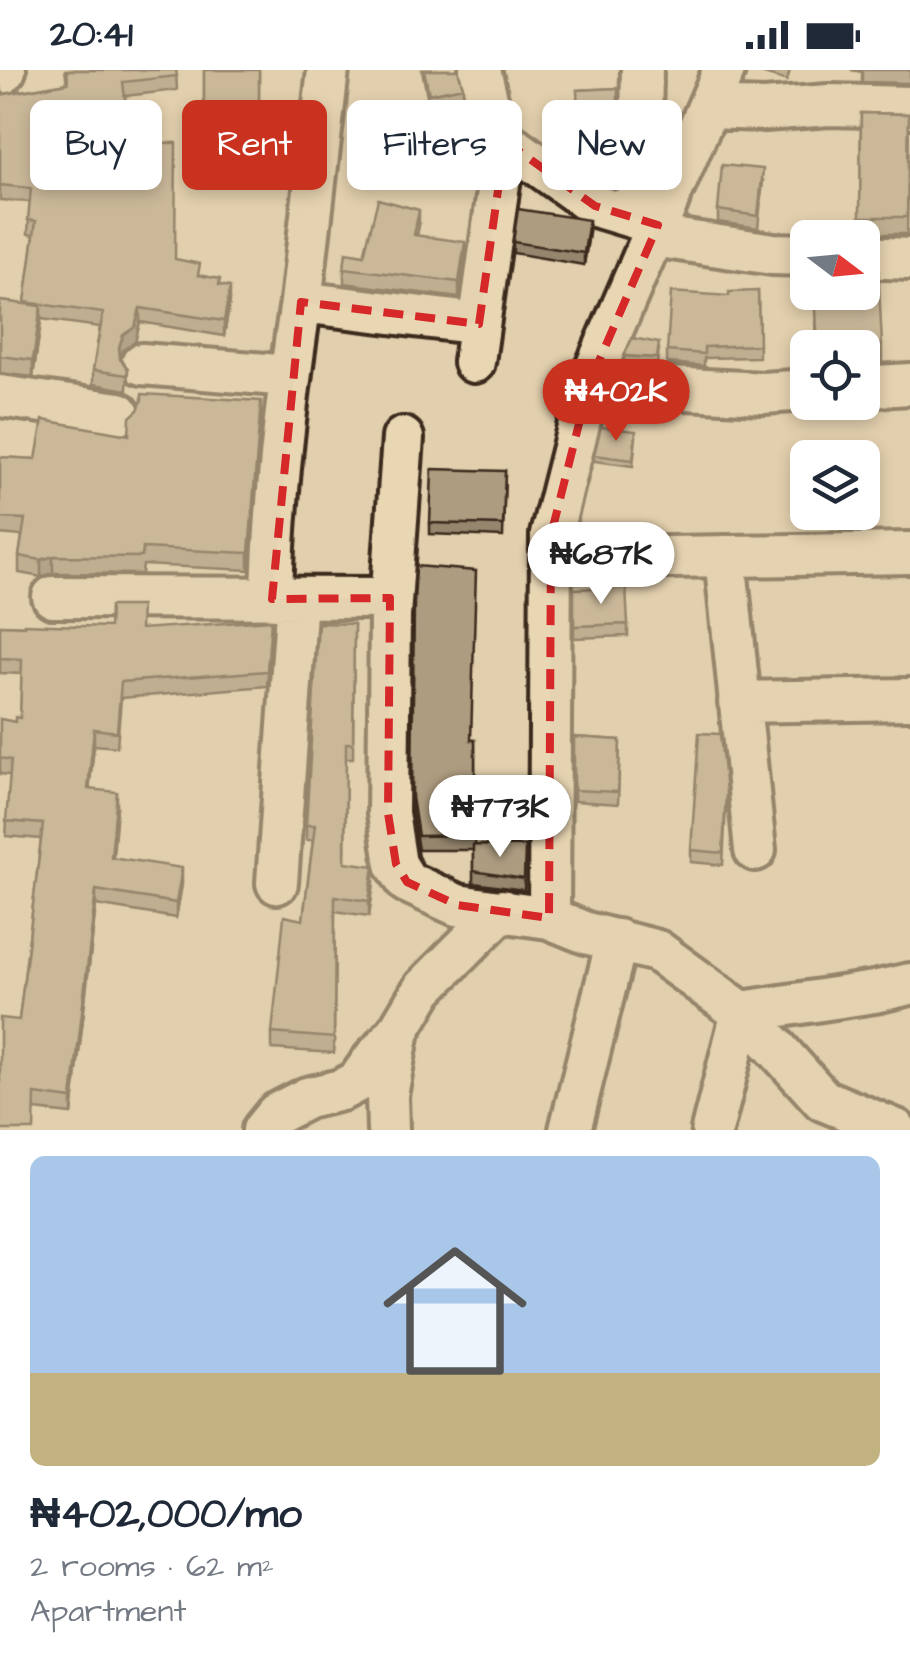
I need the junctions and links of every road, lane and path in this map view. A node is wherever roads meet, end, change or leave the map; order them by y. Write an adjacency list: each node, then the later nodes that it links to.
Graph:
1 (6, 70): 6 (street)
2 (328, 70): 16 (street)
3 (480, 70): 7 (street)
4 (642, 70): 12 (street)
5 (724, 70): 9 (street)
6 (0, 76)
7 (487, 100)
8 (910, 107): 9 (street)
9 (708, 108): 12 (street)
10 (522, 153): 12 (street)
11 (498, 190): 16 (street)
12 (647, 226): 13 (street); 19 (street)
13 (790, 254)
14 (880, 258): 15 (street)
15 (910, 259)
16 (301, 302): 18 (street)
17 (142, 364): 18 (street)
18 (290, 376): 31 (street)
19 (589, 384): 22 (street); 28 (street)
20 (910, 384): 21 (street)
21 (880, 386)
22 (790, 391)
23 (0, 396): 24 (street)
24 (120, 413)
25 (402, 438): 30 (street)
26 (910, 553): 27 (street)
27 (725, 556): 28 (street); 33 (street)
28 (551, 559): 37 (street)
29 (53, 597): 31 (street)
30 (391, 598): 31 (street); 36 (street)
31 (284, 599): 35 (street)
32 (910, 699): 33 (street)
33 (740, 702): 34 (street)
34 (754, 850)
35 (277, 883)
36 (502, 910): 37 (street); 41 (street)
37 (549, 918): 38 (street)
38 (617, 940): 40 (street); 44 (street)
39 (910, 984): 40 (street)
40 (742, 1012): 45 (street); 46 (street)
41 (400, 1030): 42 (street); 43 (street)
42 (263, 1130)
43 (388, 1130)
44 (570, 1130)
45 (712, 1130)
46 (896, 1130)

